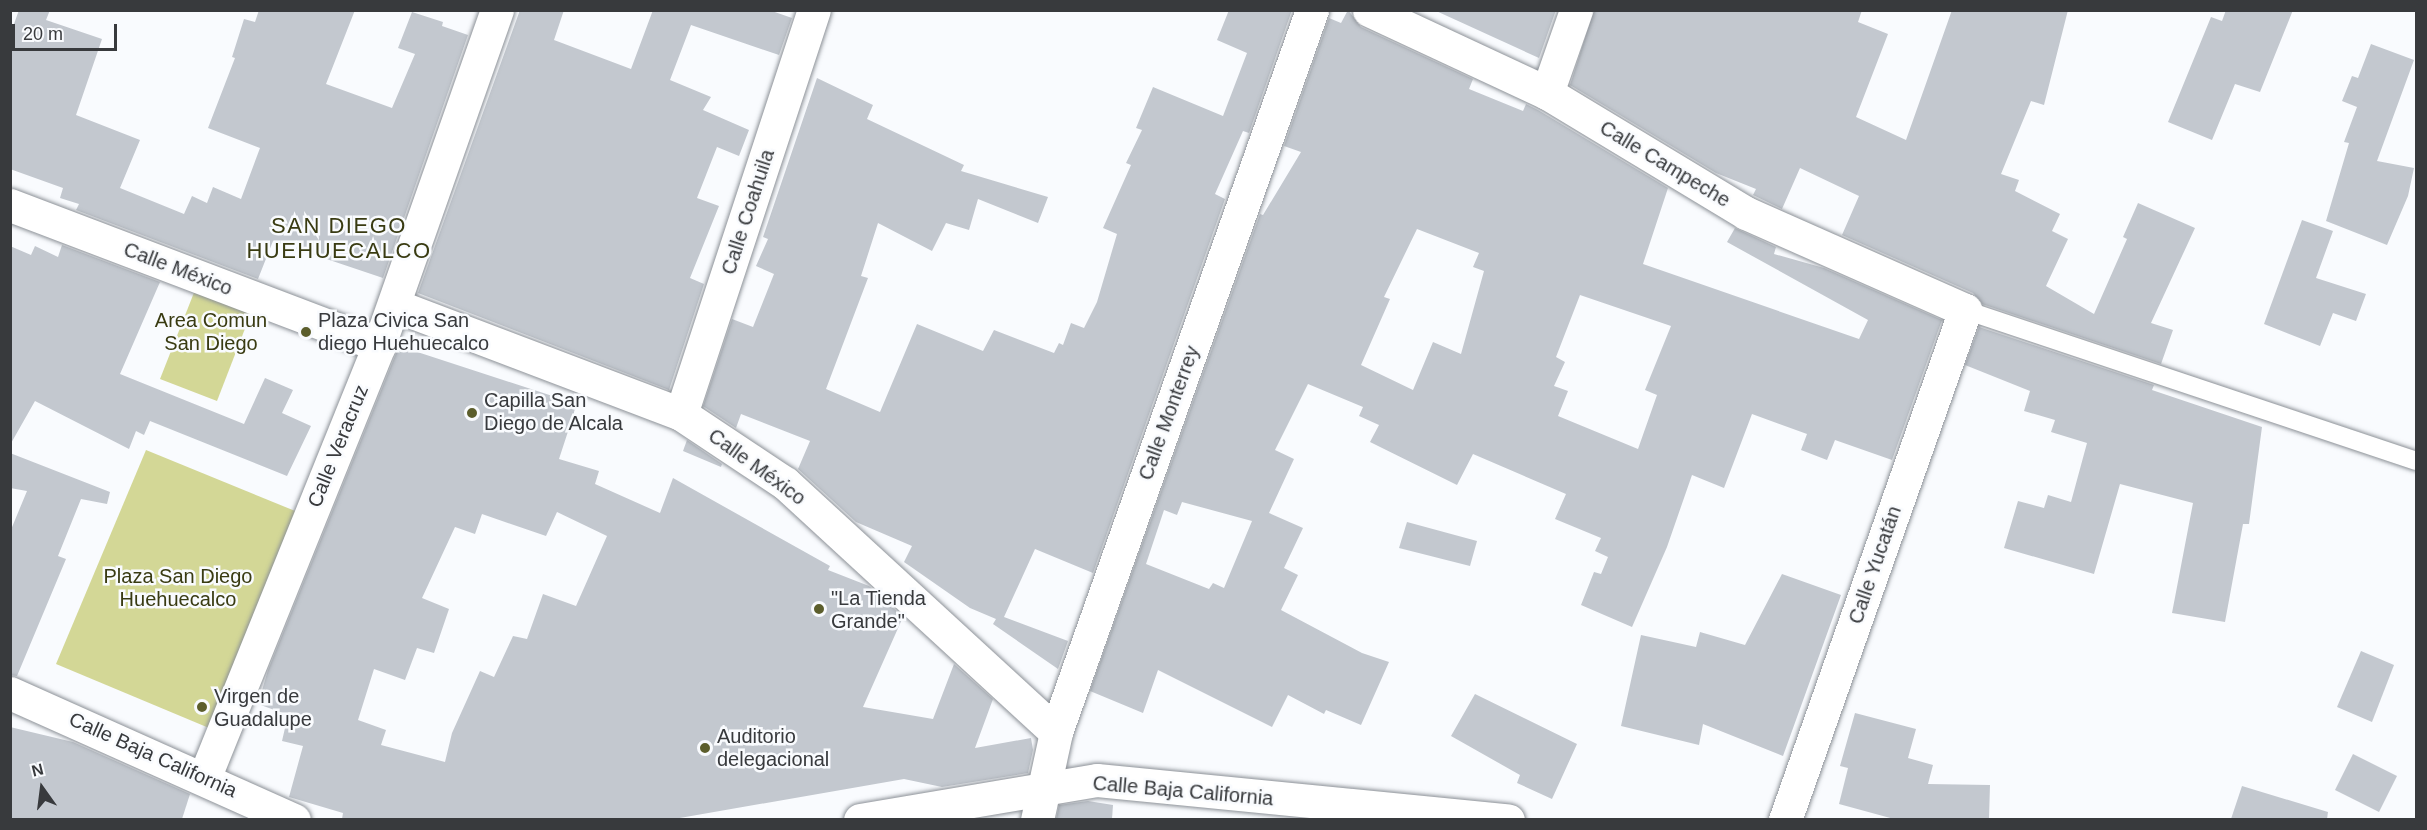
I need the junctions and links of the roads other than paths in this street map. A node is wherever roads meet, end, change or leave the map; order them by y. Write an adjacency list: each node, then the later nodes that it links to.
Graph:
1 (497, 10): 8 (street, Calle Veracruz)
2 (814, 10): 11 (street, Calle Coahuila)
3 (1312, 10): 14 (street, Calle Monterrey)
4 (1369, 10): 6 (street, Calle Campeche)
5 (1576, 10): 6 (street)
6 (1546, 93): 9 (street, Calle Campeche)
7 (10, 205): 10 (street, Calle México)
8 (394, 305): 10 (street, Calle Veracruz); 11 (street, Calle México)
9 (1965, 310): 12 (lane); 21 (street, Calle Yucatán)
10 (379, 345): 15 (street, Calle Veracruz)
11 (681, 414): 14 (street, Calle México)
12 (2416, 461)
13 (10, 693): 15 (street, Calle Baja California)
14 (1056, 732): 16 (street, Calle Monterrey)
15 (205, 776): 17 (street, Calle Baja California)
16 (1044, 787): 18 (street, Calle Baja California); 19 (street, Calle Monterrey); 20 (street, Calle Baja California)
17 (294, 819)
18 (860, 819)
19 (1037, 819)
20 (1508, 819)
21 (1785, 819)

